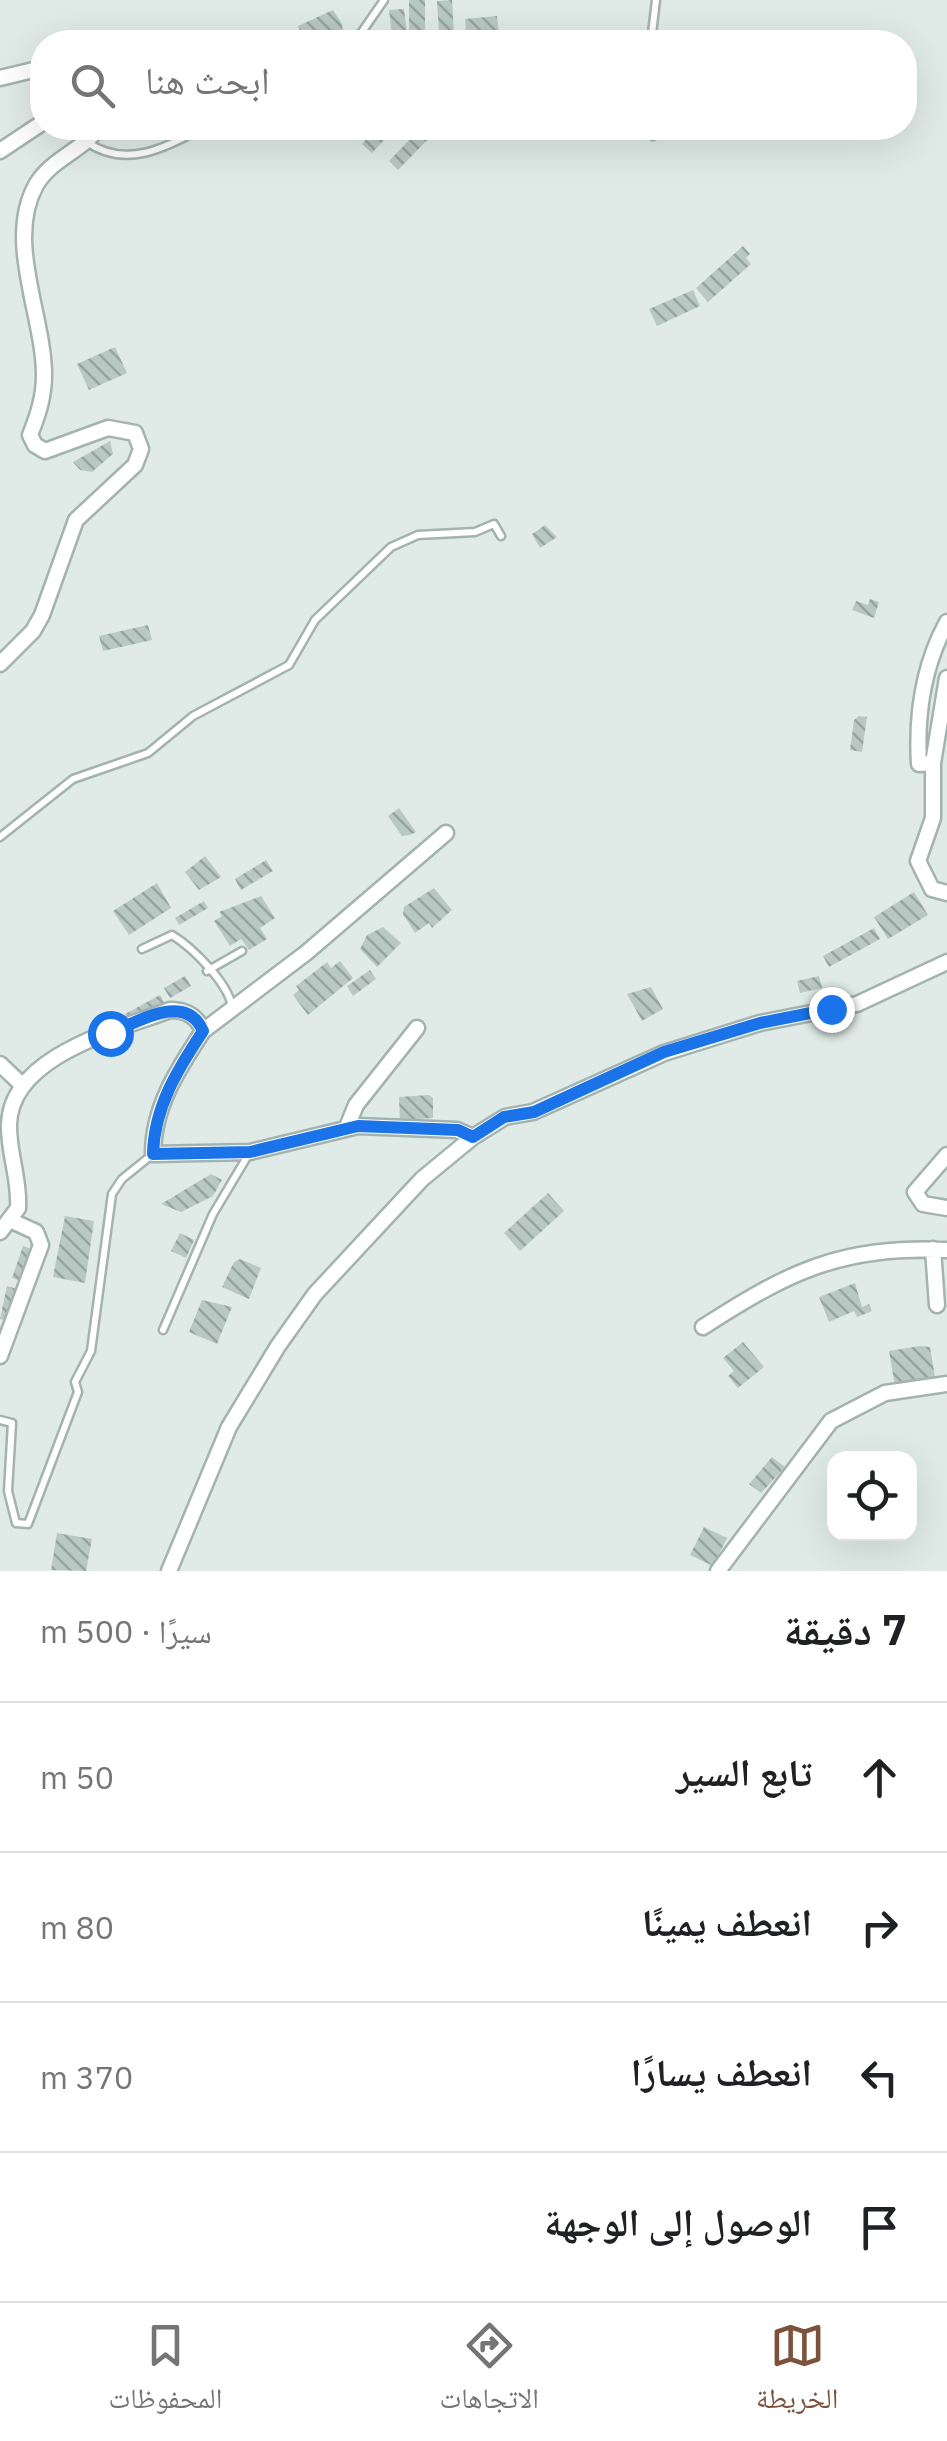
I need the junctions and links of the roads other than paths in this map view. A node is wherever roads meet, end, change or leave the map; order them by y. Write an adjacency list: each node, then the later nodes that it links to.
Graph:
1 (384, 0): 3 (lane)
2 (656, 0): 4 (lane)
3 (363, 30)
4 (653, 30)
5 (30, 71): 6 (street)
6 (0, 78)
7 (30, 131): 10 (street)
8 (175, 140): 9 (lane)
9 (86, 141): 13 (street)
10 (0, 151)
11 (500, 536): 17 (lane)
12 (947, 622): 15 (street)
13 (0, 664)
14 (947, 678): 15 (street)
15 (933, 763): 18 (street)
16 (446, 833): 23 (street)
17 (0, 837)
18 (947, 893)
19 (142, 949): 22 (lane)
20 (242, 951): 22 (lane)
21 (947, 962): 29 (street)
22 (207, 970): 23 (lane)
23 (232, 1007): 25 (street)
24 (417, 1028): 28 (street)
25 (203, 1031): 27 (street); 31 (street)
26 (0, 1064): 27 (street)
27 (20, 1084): 34 (street)
28 (347, 1127): 29 (street); 30 (street)
29 (473, 1137): 42 (street)
30 (250, 1152): 31 (street); 38 (lane)
31 (153, 1154): 41 (lane)
32 (947, 1154): 33 (street)
33 (947, 1208)
34 (6, 1227): 39 (street)
35 (940, 1250): 36 (street); 37 (street)
36 (937, 1305)
37 (703, 1328)
38 (163, 1330)
39 (0, 1356)
40 (947, 1384): 43 (street)
41 (0, 1420)
42 (169, 1571)
43 (718, 1571)

